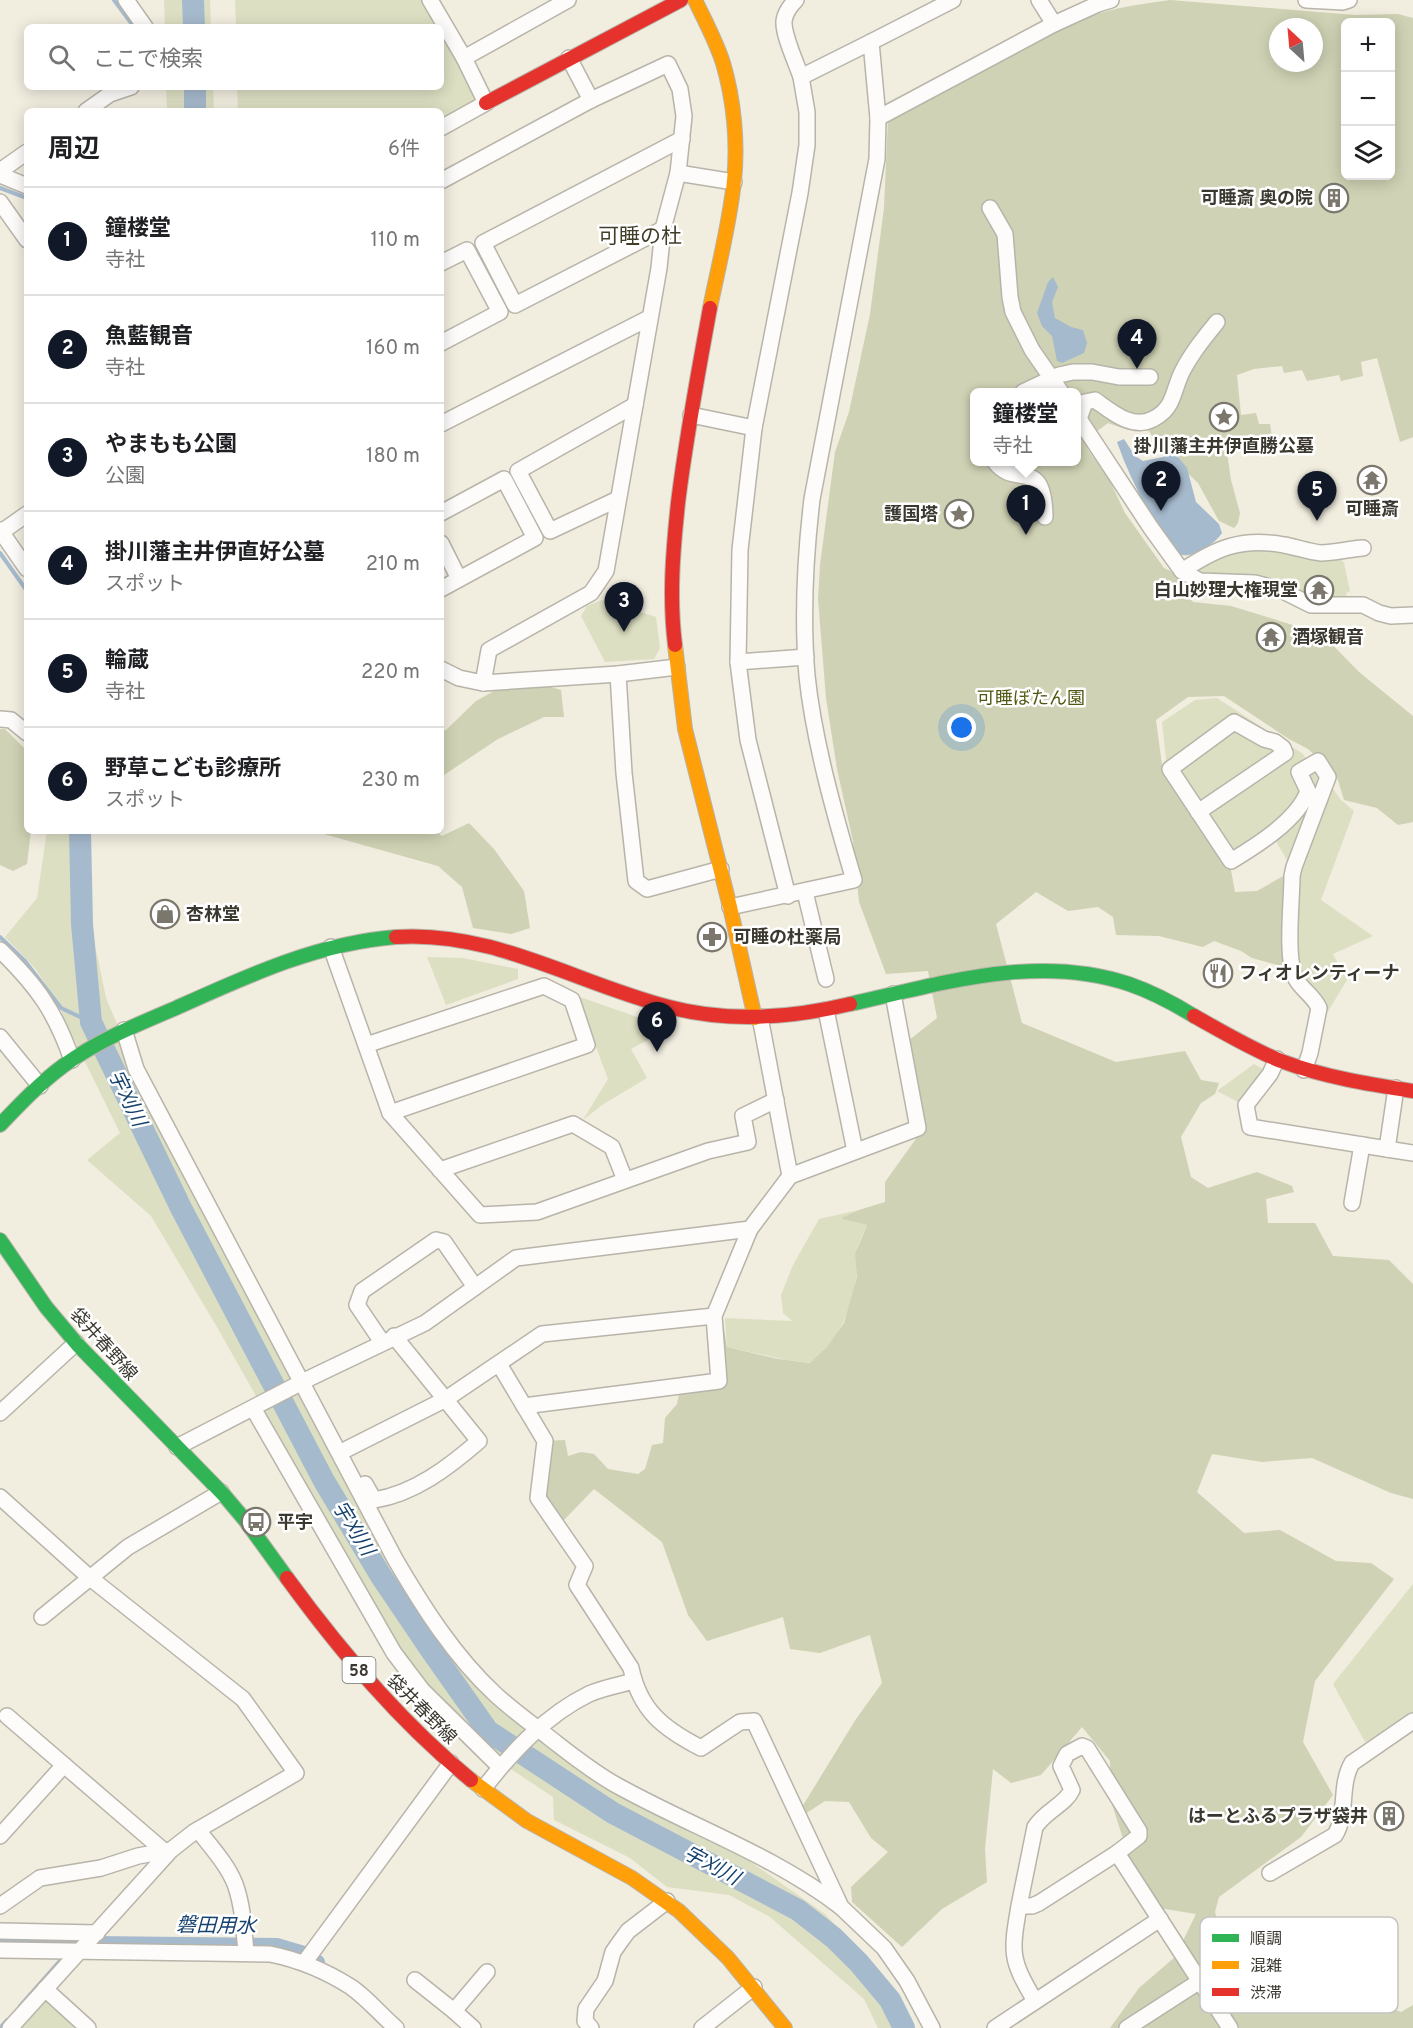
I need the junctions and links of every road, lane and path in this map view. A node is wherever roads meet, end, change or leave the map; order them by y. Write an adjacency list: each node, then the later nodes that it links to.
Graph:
1 (126, 0): 12 (street)
2 (430, 0): 15 (street)
3 (568, 0): 15 (street)
4 (681, 0): 16 (street)
5 (695, 0): 29 (street)
6 (796, 0): 17 (street)
7 (953, 0): 14 (street)
8 (1040, 0): 13 (street)
9 (1111, 0): 13 (street)
10 (1306, 0): 11 (street)
11 (1349, 0)
12 (143, 24)
13 (1054, 24): 22 (street)
14 (871, 42): 17 (street); 22 (street)
15 (464, 58): 20 (street)
16 (569, 58): 19 (street); 20 (street)
17 (801, 77): 48 (street)
18 (122, 90): 21 (street)
19 (591, 100): 24 (street); 28 (street)
20 (486, 103): 23 (street)
21 (90, 108)
22 (878, 118): 62 (street)
23 (444, 126)
24 (682, 139): 27 (street); 33 (street)
25 (24, 154): 26 (street)
26 (0, 173): 30 (street)
27 (678, 173): 29 (street); 33 (street)
28 (444, 179)
29 (734, 182): 45 (street)
30 (24, 185)
31 (0, 202): 34 (street)
32 (990, 208): 40 (street)
33 (663, 229): 36 (street)
34 (24, 236)
35 (444, 262): 38 (street)
36 (649, 318): 43 (street); 46 (street)
37 (1217, 322): 44 (street)
38 (444, 341)
39 (1150, 377): 40 (street)
40 (1052, 379): 41 (street); 42 (street)
41 (1033, 388)
42 (1058, 388)
43 (635, 405): 50 (street); 50 (street)
44 (1081, 410)
45 (691, 414): 48 (street); 64 (street)
46 (444, 422)
47 (1081, 423): 58 (street)
48 (754, 428): 63 (street)
49 (998, 466): 53 (street)
50 (618, 499): 67 (street)
51 (444, 511): 59 (street)
52 (24, 516): 54 (street)
53 (1045, 517)
54 (0, 532): 57 (street)
55 (1363, 548): 58 (street)
56 (444, 549): 59 (street)
57 (24, 565)
58 (1182, 570): 61 (street)
59 (459, 579): 60 (street)
60 (444, 587)
61 (1413, 615)
62 (806, 657): 63 (street); 72 (street)
63 (738, 662): 73 (street)
64 (677, 668): 66 (street); 71 (street)
65 (444, 670): 67 (street)
66 (618, 674): 67 (street); 71 (street)
67 (483, 682)
68 (0, 719): 69 (street)
69 (24, 731)
70 (1198, 812): 70 (street); 86 (street)
71 (721, 868): 74 (street)
72 (805, 892): 73 (street); 77 (street)
73 (788, 896): 74 (street)
74 (730, 907): 80 (street)
75 (331, 947): 80 (street); 81 (street); 83 (street)
76 (0, 950): 85 (street)
77 (826, 979)
78 (893, 994): 79 (street); 84 (street); 95 (street)
79 (826, 1010): 80 (street); 95 (street)
80 (757, 1017): 90 (street)
81 (124, 1030): 85 (street); 108 (street)
82 (0, 1038): 87 (street)
83 (366, 1045): 91 (street); 91 (street)
84 (1277, 1059): 86 (street); 93 (street)
85 (72, 1060): 87 (street)
86 (1304, 1070): 88 (street)
87 (40, 1086): 92 (street)
88 (1396, 1088): 89 (street); 94 (street)
89 (1413, 1091)
90 (776, 1100): 98 (street); 99 (street)
91 (390, 1113): 97 (street)
92 (0, 1125)
93 (1362, 1145): 94 (street); 100 (street)
94 (1387, 1149): 96 (street)
95 (855, 1151): 98 (street)
96 (1413, 1153)
97 (441, 1170): 99 (street); 99 (street)
98 (790, 1176): 101 (street)
99 (625, 1180)
100 (1352, 1203)
101 (750, 1229): 103 (street); 104 (street)
102 (0, 1240): 106 (street, 袋井春野線 / 58)
103 (475, 1287): 105 (street); 105 (street)
104 (714, 1316): 107 (street); 110 (street)
105 (388, 1339): 108 (street); 109 (street)
106 (76, 1342): 112 (street); 113 (street, 袋井春野線 / 58)
107 (499, 1364): 109 (street); 110 (street)
108 (303, 1381): 111 (street); 114 (street); 122 (street)
109 (446, 1400): 114 (street); 114 (street)
110 (524, 1406): 119 (street)
111 (255, 1407): 113 (street); 125 (street)
112 (0, 1413)
113 (177, 1447): 115 (street, 袋井春野線 / 58)
114 (347, 1449)
115 (221, 1492): 117 (street); 123 (street, 袋井春野線 / 58)
116 (0, 1497): 117 (street)
117 (89, 1577): 118 (street); 127 (street)
118 (42, 1617)
119 (634, 1681): 122 (street); 135 (street)
120 (7, 1716): 124 (street)
121 (1413, 1721): 131 (street)
122 (536, 1730): 125 (street); 135 (street)
123 (451, 1763): 126 (street, 袋井春野線 / 58); 142 (street)
124 (64, 1765): 128 (street); 129 (street)
125 (500, 1767): 126 (street)
126 (483, 1789): 132 (street, 袋井春野線 / 58)
127 (198, 1830): 129 (street); 141 (street)
128 (0, 1836)
129 (168, 1850): 133 (street); 138 (street)
130 (1117, 1853): 134 (street); 134 (street); 136 (street)
131 (1270, 1873)
132 (666, 1901): 146 (street, 袋井春野線 / 58); 151 (street)
133 (0, 1906)
134 (1019, 1906): 148 (street)
135 (841, 1907): 158 (street)
136 (1160, 1919): 145 (street); 148 (street)
137 (0, 1931): 138 (street)
138 (97, 1933): 140 (street)
139 (0, 1950): 140 (street)
140 (79, 1952): 141 (street); 147 (street)
141 (246, 1953): 142 (street)
142 (304, 1963): 154 (street)
143 (487, 1971): 149 (street)
144 (415, 1980): 149 (street)
145 (1200, 1981): 160 (street)
146 (754, 1988): 156 (street); 157 (street, 袋井春野線 / 58)
147 (45, 1989): 152 (street); 153 (street)
148 (1035, 2001): 159 (street)
149 (454, 2010): 155 (street)
150 (1220, 2013): 161 (street)
151 (585, 2026)
152 (10, 2028)
153 (88, 2028)
154 (396, 2028)
155 (472, 2028)
156 (702, 2028)
157 (785, 2028)
158 (932, 2028)
159 (995, 2028)
160 (1127, 2028)
161 (1230, 2028)

